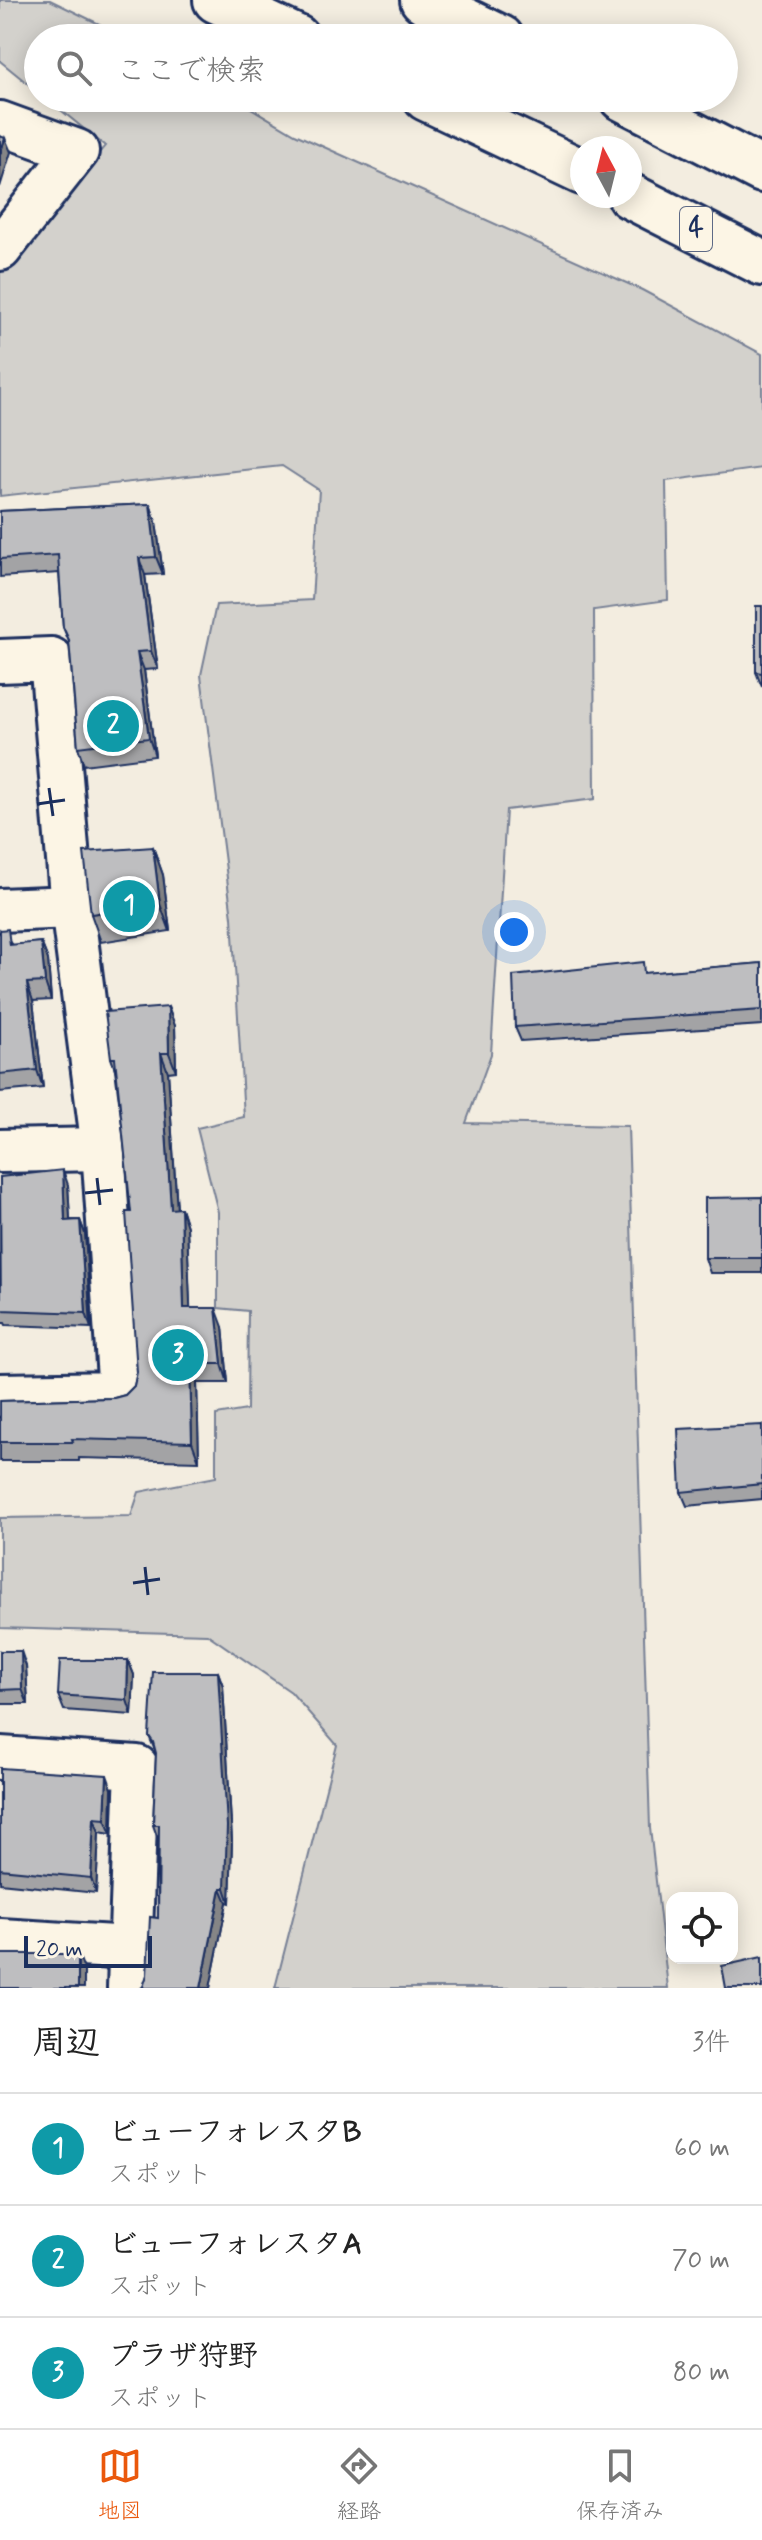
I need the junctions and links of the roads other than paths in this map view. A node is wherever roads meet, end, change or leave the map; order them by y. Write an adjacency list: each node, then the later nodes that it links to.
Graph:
1 (216, 0): 3 (highway)
2 (423, 0): 4 (highway)
3 (267, 24)
4 (472, 24)
5 (456, 112): 8 (highway)
6 (649, 112): 9 (highway)
7 (0, 123): 11 (street)
8 (570, 166)
9 (762, 170)
10 (642, 202): 12 (highway, 4)
11 (0, 249)
12 (762, 263)
13 (0, 661): 14 (street)
14 (72, 907): 15 (street); 16 (street)
15 (0, 910)
16 (103, 1149): 17 (street); 18 (street)
17 (0, 1151)
18 (0, 1395)
19 (0, 1758): 21 (street)
20 (0, 1940): 21 (street)
21 (130, 1968)

